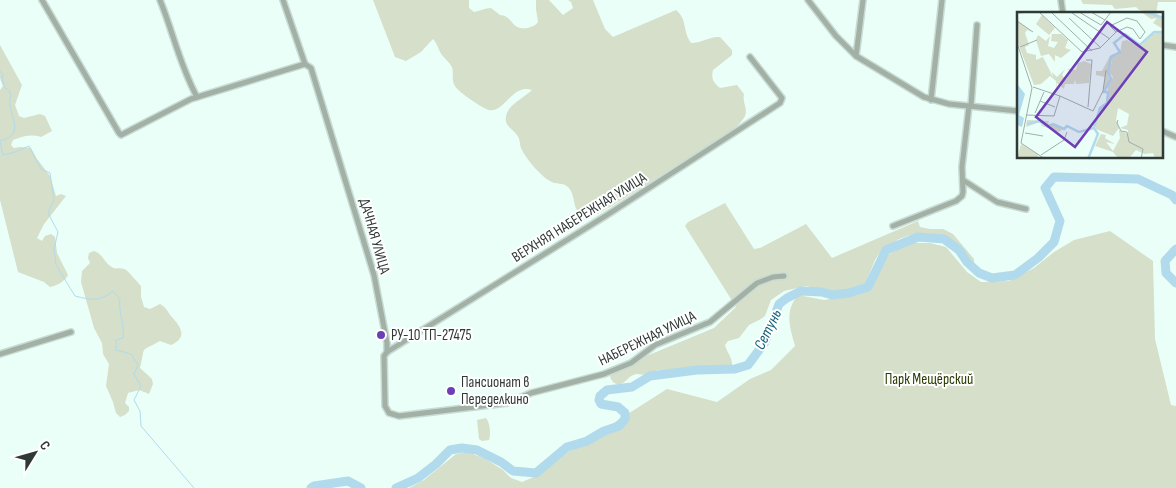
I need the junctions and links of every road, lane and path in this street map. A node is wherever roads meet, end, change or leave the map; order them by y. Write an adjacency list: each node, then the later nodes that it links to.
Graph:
1 (42, 0): 11 (street)
2 (160, 0): 11 (street)
3 (283, 0): 10 (street)
4 (808, 0): 8 (street)
5 (862, 0): 8 (street)
6 (942, 0): 12 (street)
7 (977, 25): 13 (street)
8 (856, 56): 12 (street)
9 (750, 57): 22 (street, ВЕРХНЯЯ НАБЕРЕЖНАЯ УЛИЦА)
10 (305, 64): 11 (street); 22 (street, ДАЧНАЯ УЛИЦА)
11 (197, 97)
12 (931, 100): 13 (street)
13 (970, 106): 14 (street); 17 (street)
14 (1017, 111)
15 (1164, 133): 16 (street)
16 (1176, 138)
17 (963, 180): 18 (street); 19 (street)
18 (1026, 209)
19 (893, 226)
20 (784, 276): 24 (street, НАБЕРЕЖНАЯ УЛИЦА)
21 (71, 332): 23 (street)
22 (387, 352): 24 (street, ДАЧНАЯ УЛИЦА)
23 (0, 354)
24 (390, 413)

